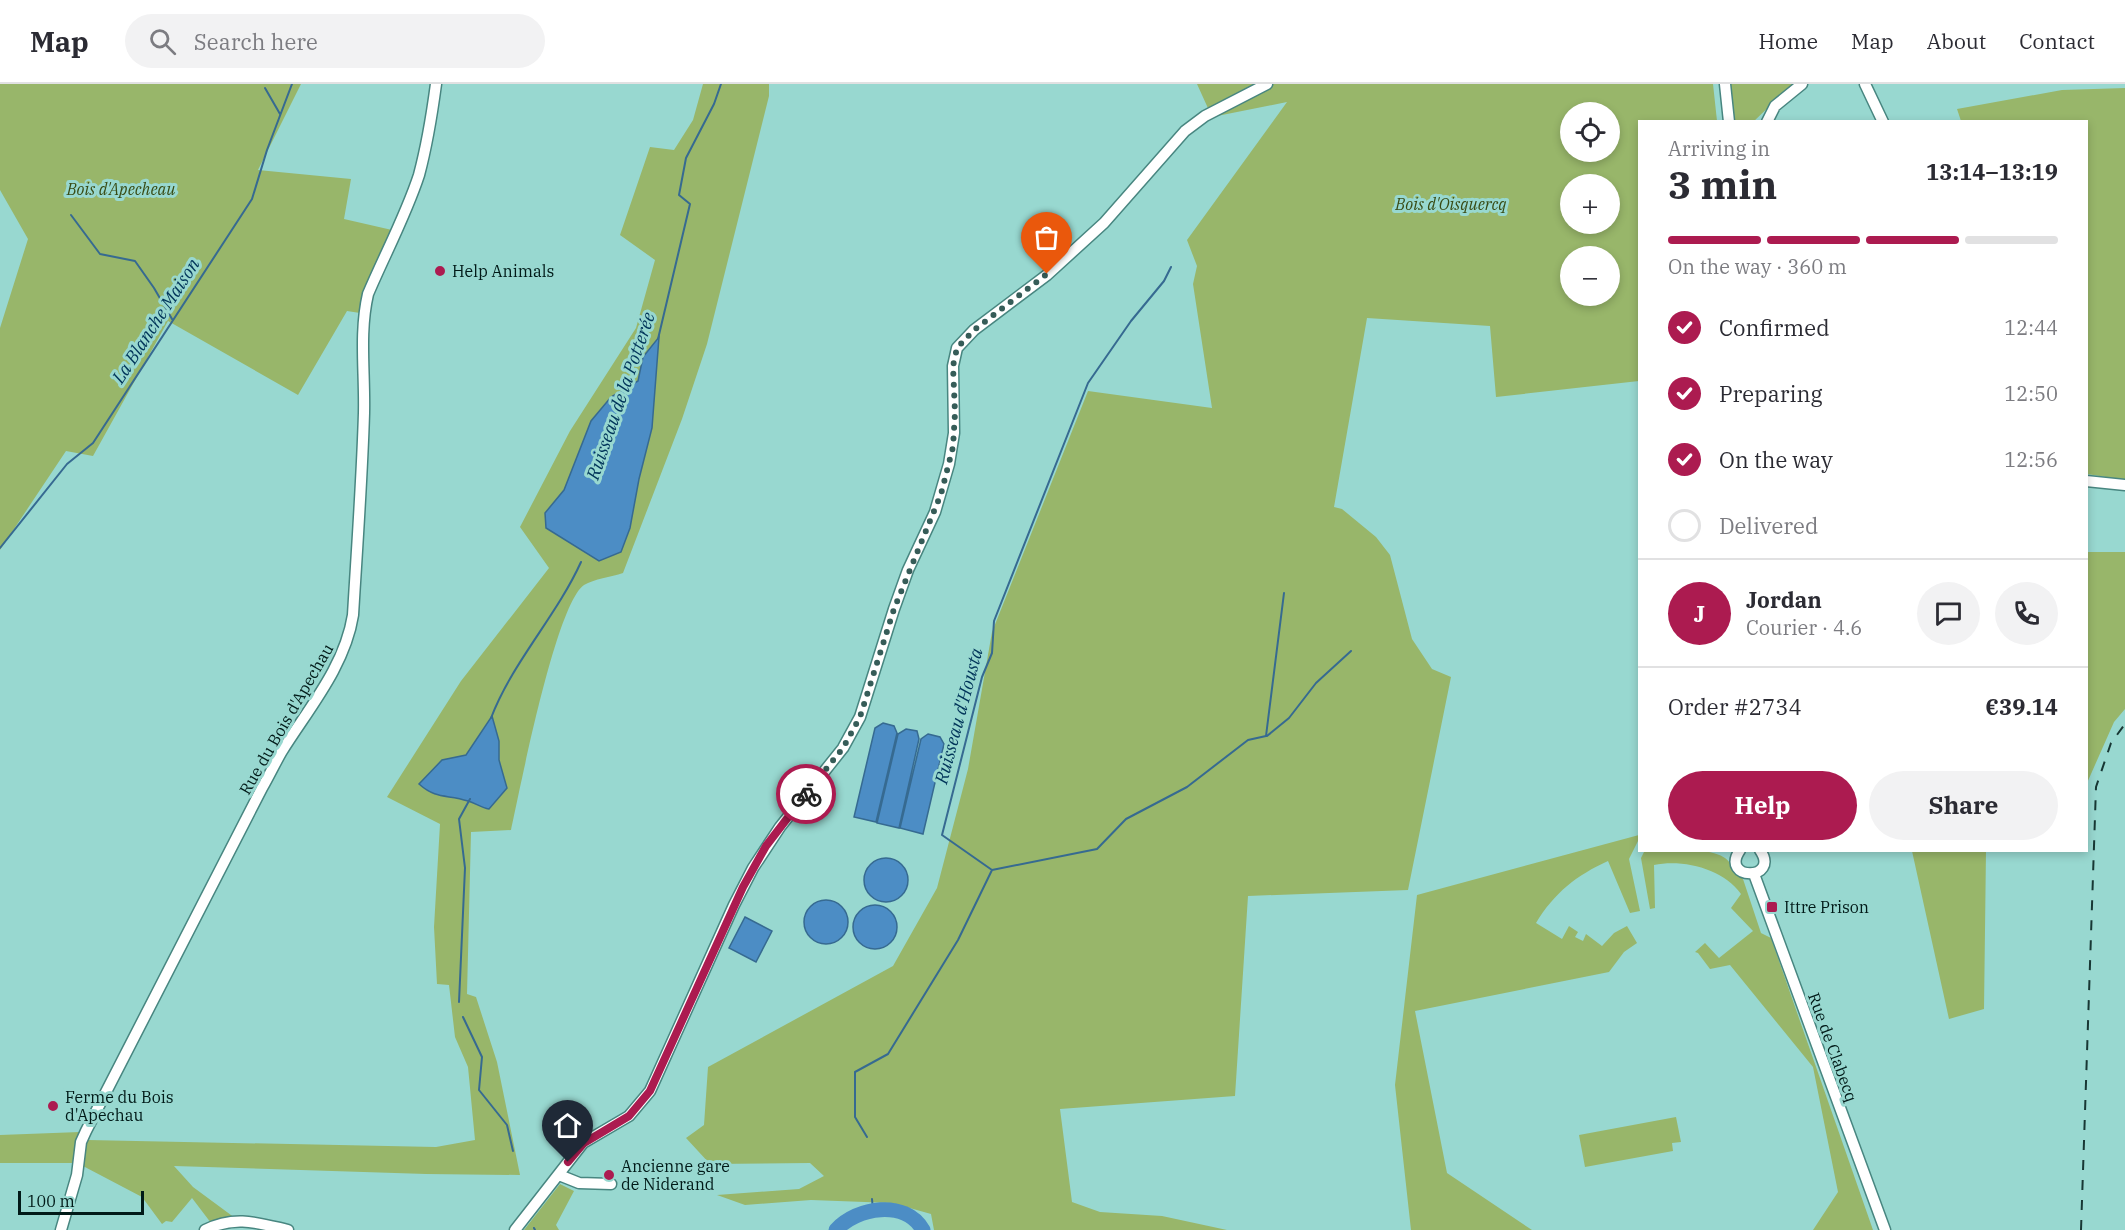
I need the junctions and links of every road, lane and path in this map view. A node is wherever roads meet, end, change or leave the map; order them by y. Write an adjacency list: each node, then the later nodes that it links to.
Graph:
1 (436, 84): 16 (street, Rue du Bois d'Apechau)
2 (1267, 84): 14 (street)
3 (1725, 84): 6 (street)
4 (1802, 84): 7 (street)
5 (1865, 84): 8 (street)
6 (1729, 120)
7 (1768, 120)
8 (1881, 120)
9 (2088, 481): 10 (street)
10 (2125, 485)
11 (1739, 852): 13 (street, Rue de Clabecq)
12 (1761, 852): 13 (street)
13 (1754, 874): 20 (street, Rue de Clabecq)
14 (559, 1175): 15 (street); 19 (street)
15 (611, 1184)
16 (61, 1230)
17 (205, 1230): 18 (street)
18 (288, 1230)
19 (515, 1230)
20 (1885, 1230)

